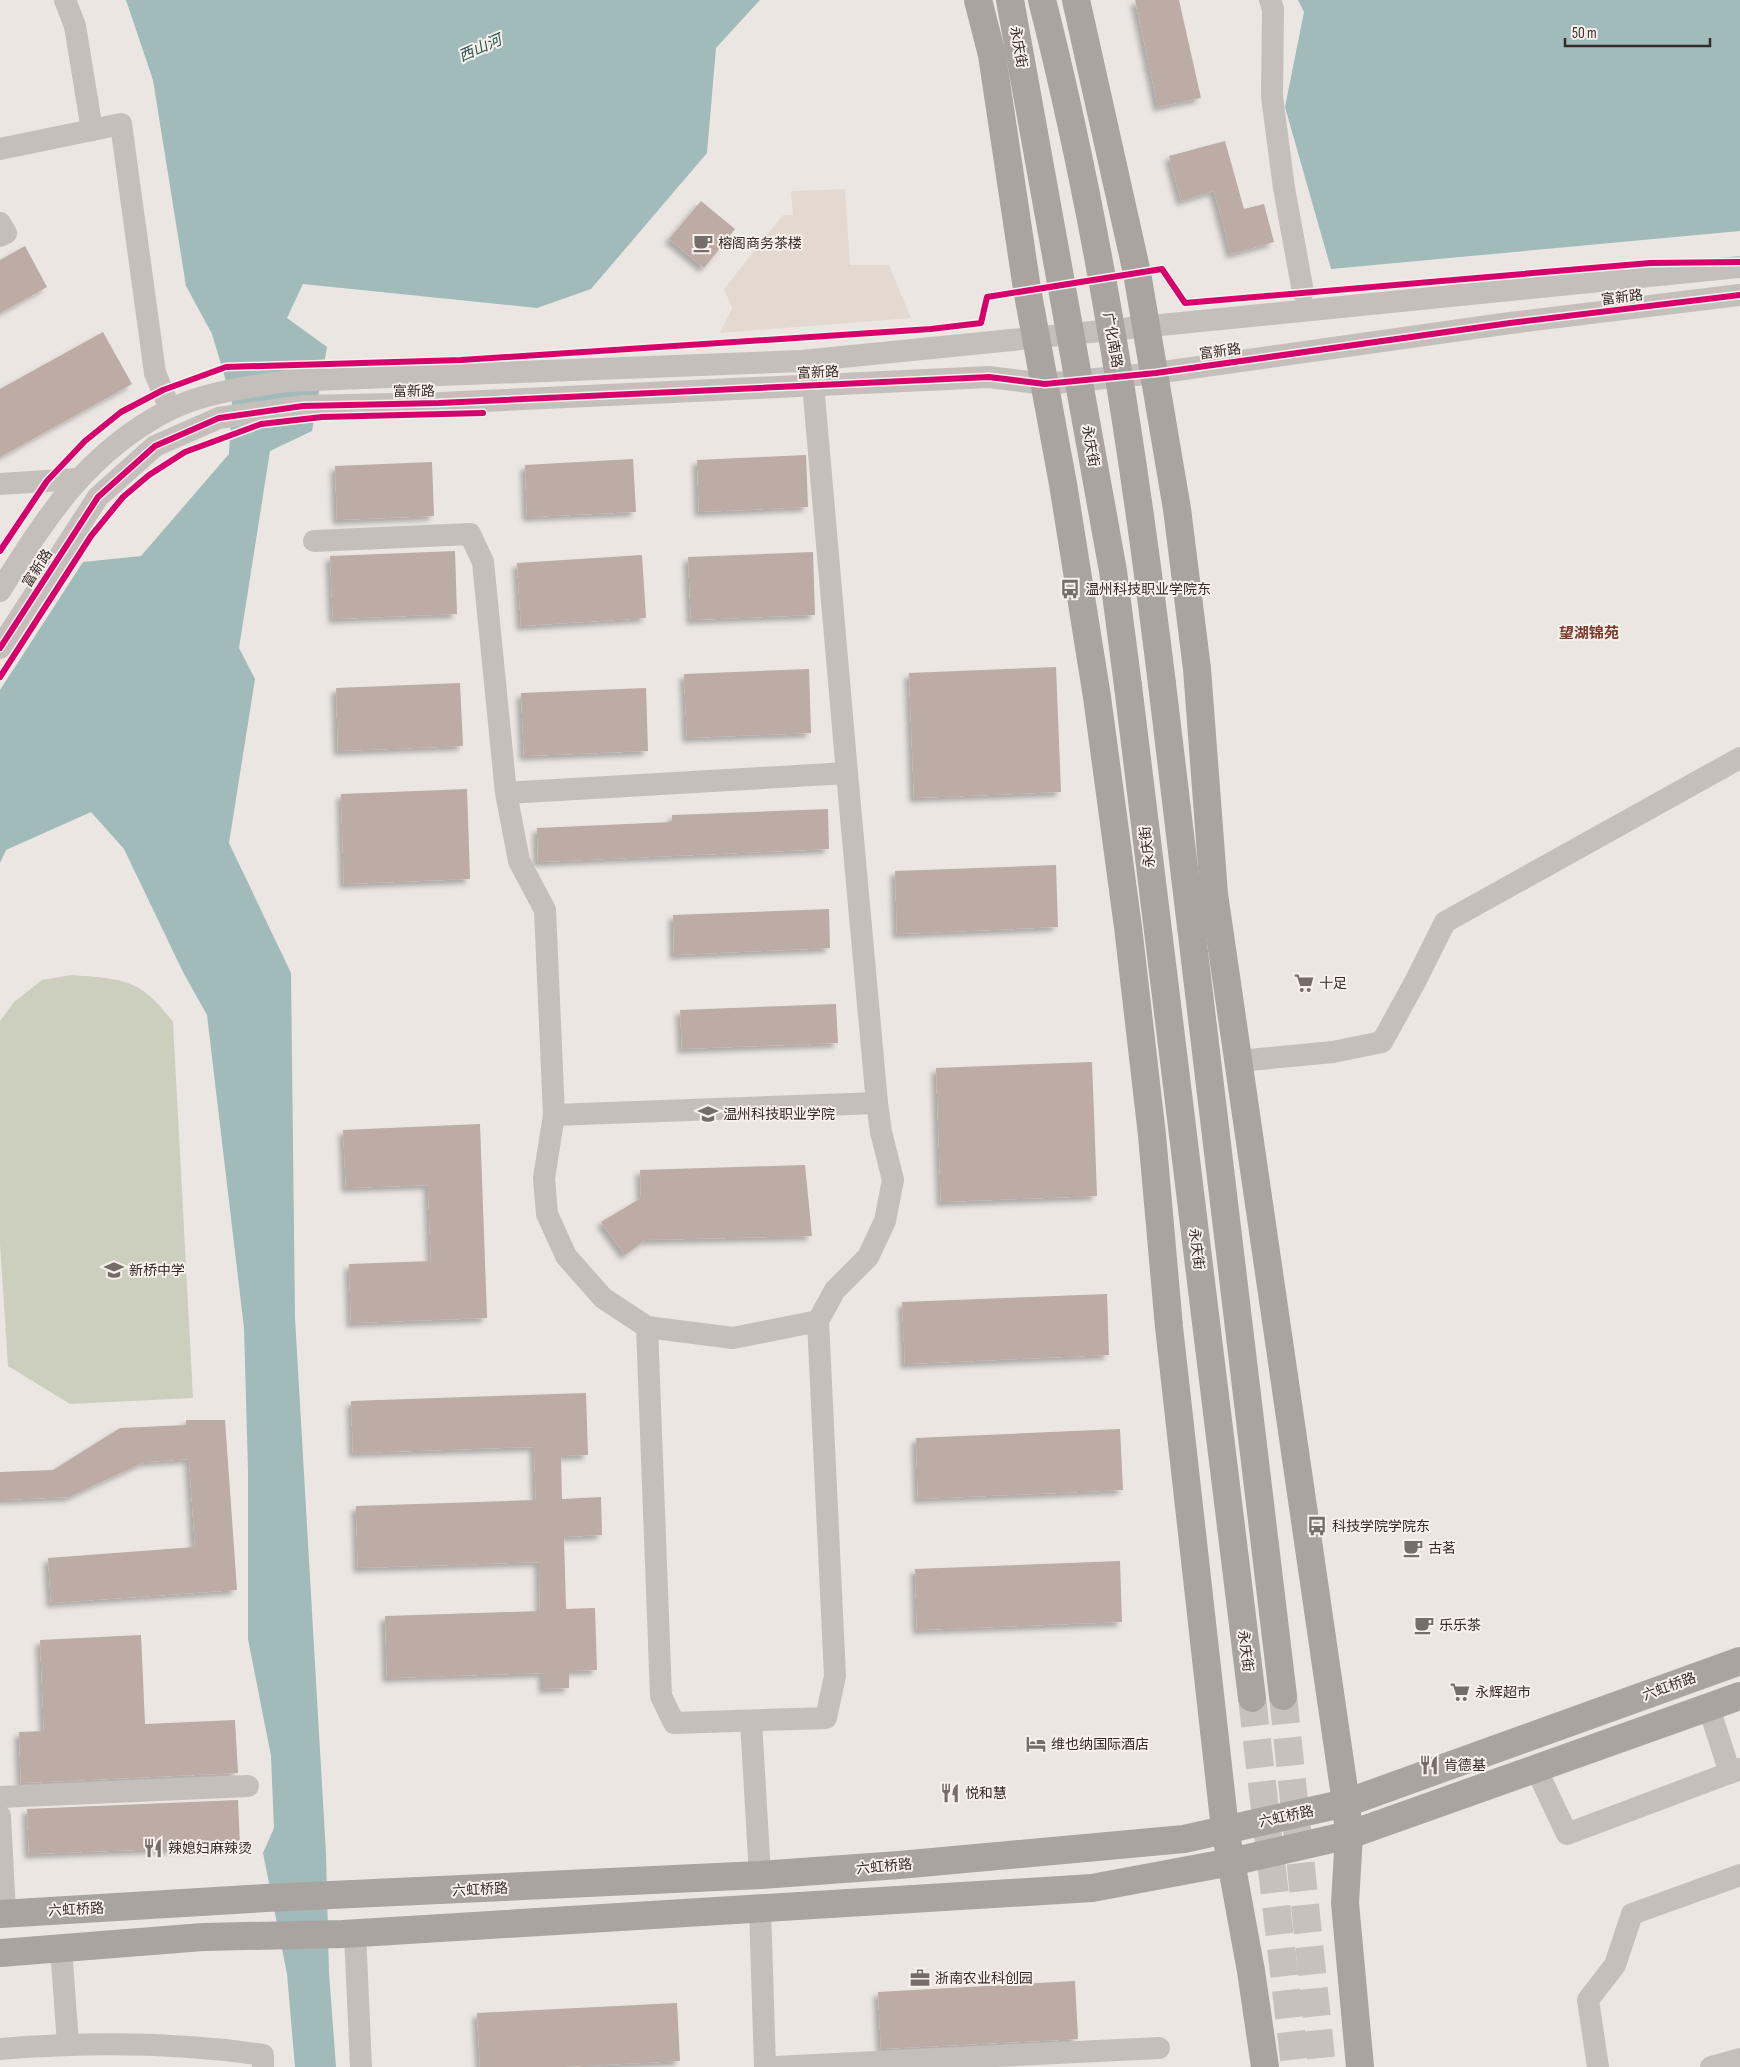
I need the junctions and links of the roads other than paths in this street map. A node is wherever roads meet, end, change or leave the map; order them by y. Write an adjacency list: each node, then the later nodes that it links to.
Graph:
1 (65, 0): 7 (street)
2 (978, 0): 15 (main road)
3 (1010, 0): 28 (main road, 永庆街, bridge)
4 (1042, 0): 36 (main road, 广化南路, bridge)
5 (1076, 0): 14 (main road)
6 (1270, 0): 12 (street)
7 (92, 130): 8 (street); 19 (street)
8 (0, 149)
9 (0, 223): 10 (street)
10 (0, 236)
11 (1740, 267): 14 (street, 富新路)
12 (1303, 292)
13 (1740, 295): 16 (street, 富新路)
14 (1146, 326): 15 (street, 富新路); 16 (main road)
15 (1035, 336): 18 (main road); 19 (street, 富新路)
16 (1156, 373): 18 (street, 富新路); 29 (main road)
17 (813, 384): 18 (street, 富新路); 24 (street, 富新路); 26 (street)
18 (1044, 384): 32 (main road)
19 (170, 409): 20 (street, 富新路)
20 (77, 479): 21 (street); 23 (street, 富新路)
21 (0, 484)
22 (314, 541): 27 (street)
23 (0, 591)
24 (0, 648)
25 (1740, 758): 29 (street)
26 (847, 773): 27 (street); 30 (street)
27 (506, 793): 31 (street)
28 (1167, 1008): 32 (main road); 38 (main road, 永庆街)
29 (1239, 1061): 45 (main road)
30 (877, 1103): 31 (street); 33 (street)
31 (554, 1115): 34 (street)
32 (1162, 1252): 47 (main road)
33 (818, 1321): 34 (street); 40 (street)
34 (647, 1327): 40 (street)
35 (1740, 1660): 45 (main road, 六虹桥路)
36 (1282, 1696)
37 (1740, 1696): 39 (main road)
38 (1252, 1698)
39 (1708, 1708): 41 (street); 48 (main road)
40 (750, 1720): 50 (street)
41 (1735, 1771): 42 (street)
42 (1538, 1775)
43 (248, 1786): 44 (street)
44 (0, 1797)
45 (1346, 1803): 47 (main road, 六虹桥路); 48 (main road)
46 (0, 1816): 53 (street)
47 (1225, 1829): 49 (main road); 50 (main road, 六虹桥路)
48 (1349, 1835): 49 (main road); 67 (main road)
49 (1231, 1862): 52 (main road); 66 (main road)
50 (760, 1875): 53 (main road, 六虹桥路)
51 (1740, 1875): 68 (street)
52 (760, 1908): 54 (main road); 64 (street)
53 (2, 1913)
54 (349, 1933): 55 (main road); 63 (street)
55 (60, 1948): 56 (main road); 57 (street)
56 (0, 1953)
57 (68, 2044): 59 (street); 62 (street)
58 (1158, 2048): 61 (street)
59 (0, 2049)
60 (1740, 2059): 69 (street)
61 (842, 2065): 65 (street)
62 (263, 2067)
63 (362, 2067)
64 (765, 2067)
65 (775, 2067)
66 (1265, 2067)
67 (1360, 2067)
68 (1598, 2067)
69 (1711, 2067)

